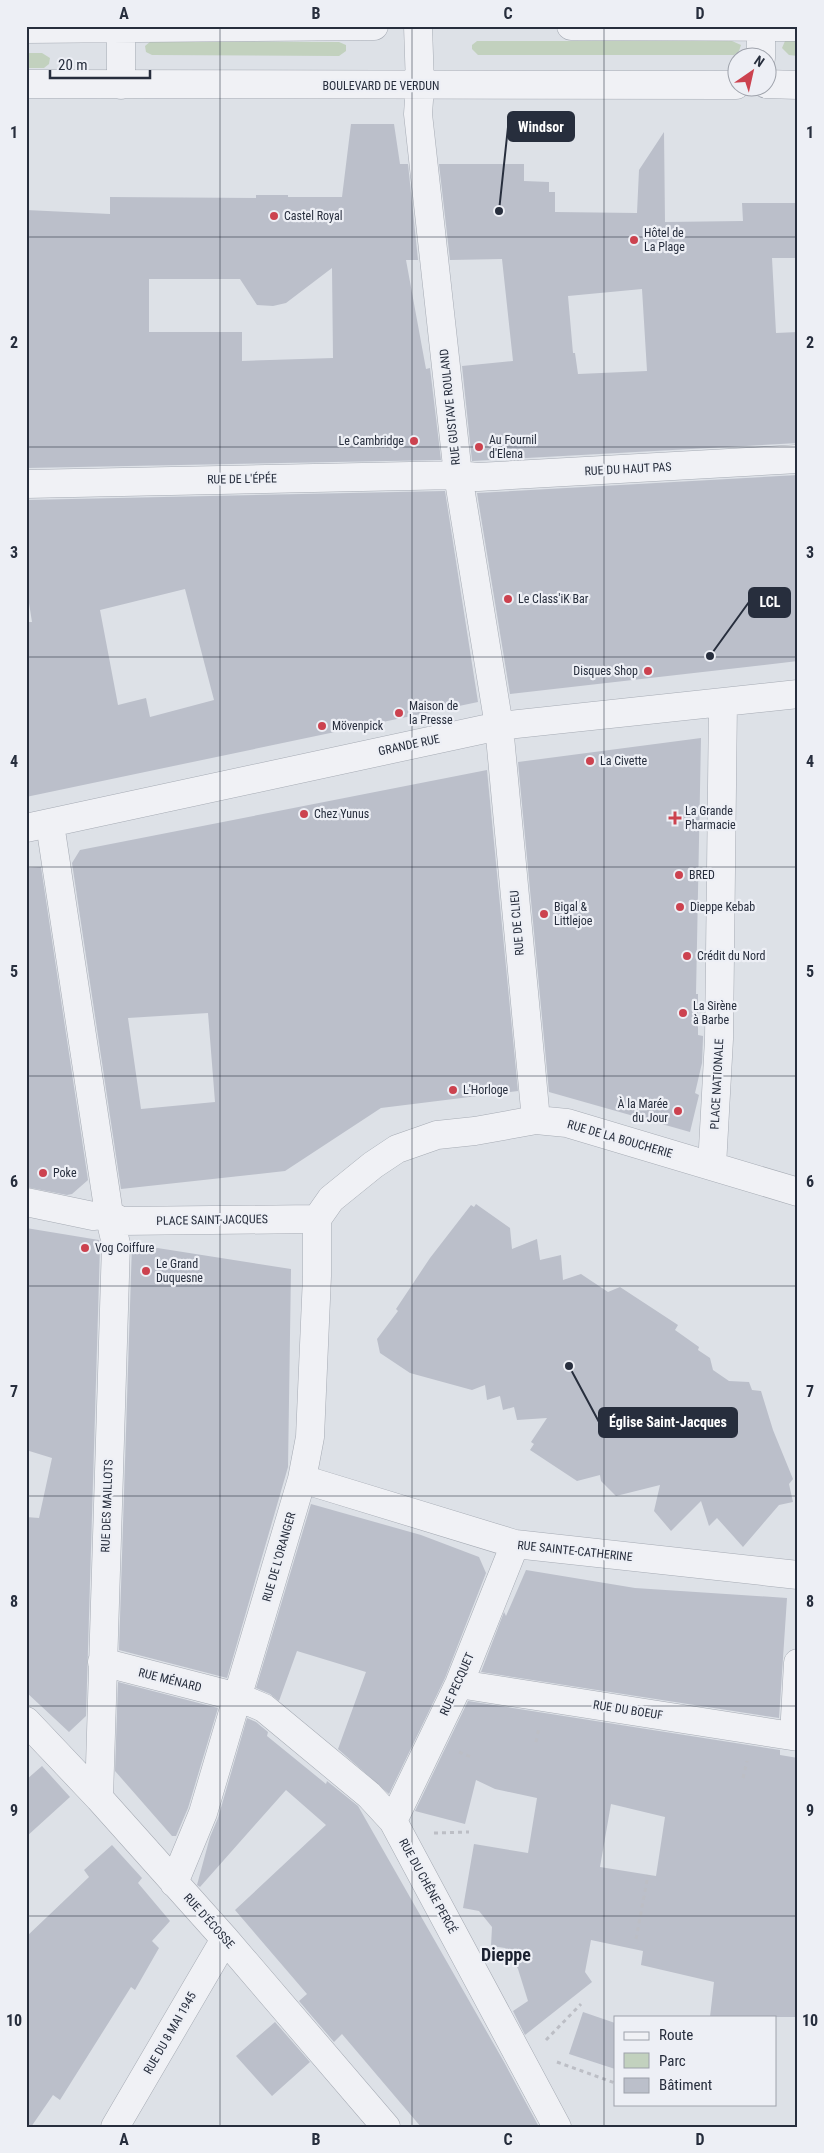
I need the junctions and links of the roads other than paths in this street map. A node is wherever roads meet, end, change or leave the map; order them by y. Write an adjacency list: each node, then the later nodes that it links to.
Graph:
1 (374, 26): 6 (street)
2 (418, 26): 14 (street, RUE GUSTAVE ROULAND)
3 (571, 26): 4 (street)
4 (761, 27): 5 (street); 8 (street)
5 (798, 27)
6 (121, 28): 7 (street); 10 (street)
7 (26, 30)
8 (761, 48)
9 (26, 84): 10 (street, BOULEVARD DE VERDUN)
10 (121, 84): 14 (street, BOULEVARD DE VERDUN)
11 (726, 84): 14 (street, BOULEVARD DE VERDUN)
12 (776, 84): 13 (street)
13 (798, 85)
14 (420, 86): 17 (street, RUE GUSTAVE ROULAND)
15 (798, 460): 17 (street, RUE DU HAUT PAS)
16 (26, 484): 17 (street, RUE DE L'ÉPÉE)
17 (460, 486): 20 (street, RUE GUSTAVE ROULAND)
18 (798, 694): 19 (street, GRANDE RUE)
19 (723, 702): 20 (street, GRANDE RUE); 23 (street, PLACE NATIONALE)
20 (498, 726): 21 (street, GRANDE RUE); 22 (street, RUE DE CLIEU)
21 (38, 826): 26 (street, RUE DES MAILLOTS)
22 (536, 1120): 23 (street, RUE DE LA BOUCHERIE); 27 (street, RUE DE LA BOUCHERIE)
23 (712, 1166): 24 (street, RUE DE LA BOUCHERIE)
24 (798, 1192)
25 (26, 1202): 26 (street, PLACE SAINT-JACQUES)
26 (109, 1214): 27 (street, PLACE SAINT-JACQUES); 31 (street, RUE DES MAILLOTS)
27 (317, 1219): 28 (street, RUE DE L'ORANGER)
28 (302, 1478): 29 (street, RUE SAINTE-CATHERINE); 34 (street, RUE DE L'ORANGER)
29 (515, 1544): 30 (street, RUE SAINTE-CATHERINE); 33 (street, RUE PECQUET)
30 (798, 1575)
31 (102, 1662): 34 (street, RUE MÉNARD); 37 (street, RUE DES MAILLOTS)
32 (798, 1663): 36 (street)
33 (459, 1684): 36 (street, RUE DU BOEUF); 38 (street, RUE PECQUET)
34 (238, 1697): 38 (street, RUE DU CHÊNE PERCÉ); 39 (street, RUE DE L'ORANGER)
35 (31, 1733): 37 (street, RUE D'ÉCOSSE)
36 (796, 1736)
37 (99, 1798): 39 (street, RUE D'ÉCOSSE)
38 (393, 1822): 43 (street, RUE DU CHÊNE PERCÉ)
39 (174, 1882): 40 (street, RUE D'ÉCOSSE)
40 (225, 1939): 41 (street, RUE DU 8 MAI 1945); 42 (street, RUE D'ÉCOSSE)
41 (115, 2127)
42 (386, 2127)
43 (557, 2127)

